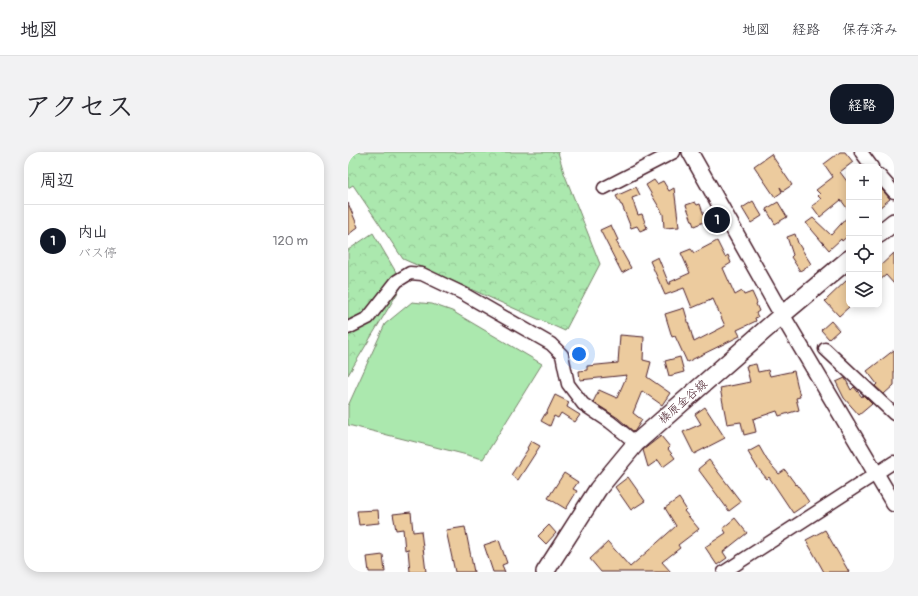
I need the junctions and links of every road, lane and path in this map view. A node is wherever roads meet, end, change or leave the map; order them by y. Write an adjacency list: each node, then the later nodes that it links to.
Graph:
1 (674, 152): 6 (street)
2 (690, 152): 11 (street)
3 (861, 152): 4 (street)
4 (870, 164)
5 (882, 178): 7 (street)
6 (604, 188)
7 (894, 192)
8 (894, 222): 9 (main road)
9 (882, 232)
10 (846, 262): 11 (main road, 榛原金谷線)
11 (782, 315): 15 (main road, 榛原金谷線); 17 (street)
12 (348, 328): 15 (street)
13 (825, 349): 14 (street)
14 (894, 414)
15 (636, 443): 19 (main road, 榛原金谷線)
16 (894, 462): 17 (street)
17 (876, 472): 18 (street); 20 (street)
18 (894, 504)
19 (545, 572)
20 (724, 572)

